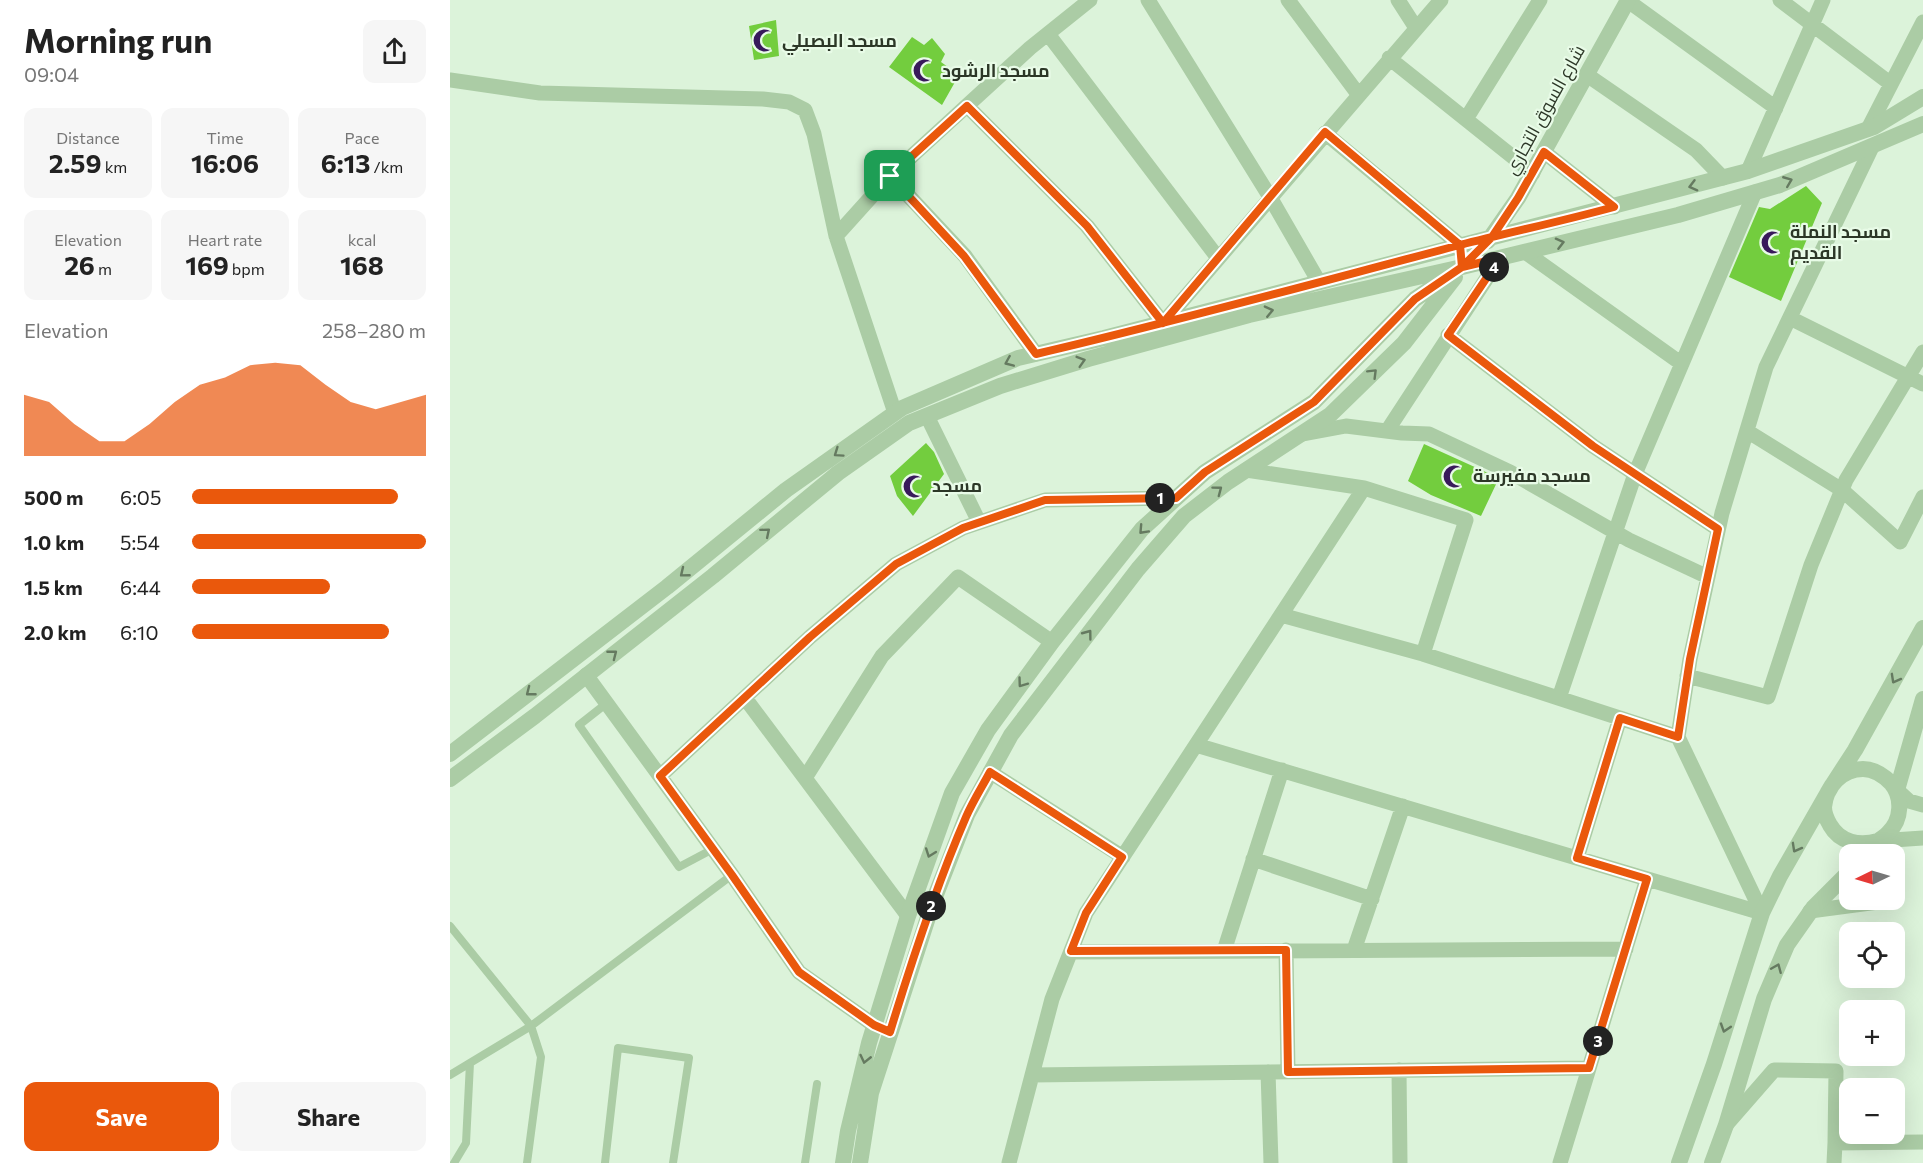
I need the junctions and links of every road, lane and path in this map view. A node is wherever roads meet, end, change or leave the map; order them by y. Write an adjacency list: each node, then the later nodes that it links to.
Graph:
1 (1090, 0): 13 (street)
2 (1148, 0): 33 (street)
3 (1288, 0): 18 (street)
4 (1398, 0): 12 (street)
5 (1441, 0): 12 (street)
6 (1540, 0): 22 (street)
7 (1780, 0): 11 (street)
8 (1823, 0): 11 (street)
9 (1628, 1): 15 (street, شارع السوق التجاري); 21 (street)
10 (1923, 22): 17 (street)
11 (1812, 24): 17 (street); 21 (street)
12 (1416, 28): 14 (street)
13 (1048, 34): 20 (street); 39 (street)
14 (1389, 58): 18 (street); 22 (street)
15 (1587, 75): 27 (street, شارع السوق التجاري); 31 (street)
16 (450, 80): 35 (street)
17 (1891, 84): 24 (street)
18 (1358, 94): 25 (street)
19 (1923, 97): 24 (street)
20 (967, 106): 30 (street); 44 (street)
21 (1776, 108): 28 (street)
22 (1466, 119): 29 (street)
23 (1923, 124): 26 (street)
24 (1868, 129): 28 (street)
25 (1325, 132): 33 (street); 37 (street)
26 (1872, 147): 32 (street, one-way to 26); 43 (street)
27 (1544, 152): 29 (street, شارع السوق التجاري); 34 (street)
28 (1748, 171): 31 (street)
29 (1533, 172): 36 (street, شارع السوق التجاري)
30 (890, 176): 35 (street); 47 (street)
31 (1723, 178): 34 (street, one-way to 34)
32 (1755, 192): 38 (street, one-way to 32); 48 (street)
33 (1270, 197): 39 (street); 42 (street)
34 (1614, 207): 36 (street)
35 (836, 236): 51 (street)
36 (1492, 237): 37 (street); 41 (street, شارع السوق التجاري)
37 (1460, 245): 41 (street); 42 (street)
38 (1525, 252): 40 (street); 48 (street)
39 (1218, 258): 44 (street)
40 (1500, 258): 41 (street); 45 (street)
41 (1462, 267): 52 (street, one-way to 41); 55 (street, one-way to 41); 61 (street)
42 (1319, 282): 44 (street)
43 (1790, 318): 49 (street); 54 (street)
44 (1163, 323): 47 (street)
45 (1448, 335): 53 (street); 57 (street)
46 (1923, 352): 49 (street)
47 (1036, 354): 51 (street, one-way to 51)
48 (1682, 364): 57 (street)
49 (1908, 378): 50 (street); 59 (street)
50 (1923, 384)
51 (895, 413): 79 (street, one-way to 79)
52 (927, 416): 62 (street); 70 (street, one-way to 52)
53 (1387, 431): 55 (street); 64 (street)
54 (1747, 431): 59 (street); 63 (street)
55 (1302, 434): 56 (street)
56 (1246, 470): 58 (street); 81 (street, one-way to 56)
57 (1635, 474): 63 (street); 64 (street)
58 (1364, 488): 66 (street); 69 (street)
59 (1842, 490): 60 (street); 71 (street)
60 (1923, 497)
61 (1176, 498): 62 (street); 68 (street, one-way to 68)
62 (979, 522): 72 (street)
63 (1718, 529): 65 (street)
64 (1616, 532): 65 (street); 73 (street)
65 (1708, 577): 71 (street)
66 (1281, 615): 69 (street); 78 (street)
67 (1923, 628): 85 (street, one-way to 85)
68 (1052, 642): 83 (street); 104 (street, one-way to 104)
69 (1423, 654): 73 (street)
70 (586, 675): 75 (street); 84 (street)
71 (1687, 676): 77 (street)
72 (745, 698): 82 (street); 83 (street)
73 (1559, 698): 76 (street)
74 (1923, 699): 86 (street)
75 (606, 703): 82 (street); 93 (lane)
76 (1620, 718): 77 (street); 95 (street)
77 (1678, 737): 103 (street)
78 (1196, 744): 80 (street); 94 (street)
79 (450, 754)
80 (1282, 770): 88 (street); 96 (street)
81 (990, 772): 94 (street); 112 (street)
82 (660, 776): 93 (street)
83 (806, 778): 104 (street)
84 (450, 779)
85 (1831, 787): 86 (street); 90 (street); 103 (street, one-way to 103)
86 (1897, 790): 87 (street); 91 (street)
87 (1923, 805)
88 (1403, 806): 95 (street); 100 (street)
89 (1923, 838): 92 (street)
90 (1866, 844)
91 (1885, 844)
92 (1890, 844)
93 (713, 849): 97 (street)
94 (1122, 857): 109 (street)
95 (1577, 858): 98 (street)
96 (1253, 859): 100 (street); 110 (street)
97 (732, 875): 111 (lane); 112 (street)
98 (1647, 879): 103 (street); 106 (street)
99 (1839, 882): 102 (street)
100 (1372, 899): 108 (street)
101 (1839, 908): 102 (street)
102 (1810, 912): 121 (street, one-way to 102)
103 (1762, 913): 135 (street, one-way to 135)
104 (908, 916): 112 (street)
105 (450, 926): 111 (lane)
106 (1626, 949): 108 (street); 114 (street)
107 (1286, 950): 108 (street); 110 (street); 117 (street)
108 (1354, 950)
109 (1071, 951): 110 (street); 119 (street)
110 (1224, 951)
111 (531, 1026): 113 (lane); 125 (lane)
112 (882, 1028): 129 (street, one-way to 129); 130 (street)
113 (470, 1063): 118 (lane); 124 (lane)
114 (1589, 1068): 115 (street); 134 (street)
115 (1399, 1070): 117 (street); 133 (street)
116 (1268, 1072): 117 (street); 119 (street); 132 (street)
117 (1288, 1072)
118 (450, 1075)
119 (1032, 1075): 131 (street)
120 (817, 1084): 128 (lane)
121 (1726, 1125): 123 (street); 136 (street)
122 (1923, 1142): 123 (street)
123 (1835, 1143): 137 (street)
124 (454, 1163)
125 (527, 1163)
126 (605, 1163): 127 (lane)
127 (673, 1163)
128 (805, 1163)
129 (843, 1163)
130 (860, 1163)
131 (1009, 1163)
132 (1271, 1163)
133 (1400, 1163)
134 (1560, 1163)
135 (1679, 1163)
136 (1712, 1163)
137 (1834, 1163)

